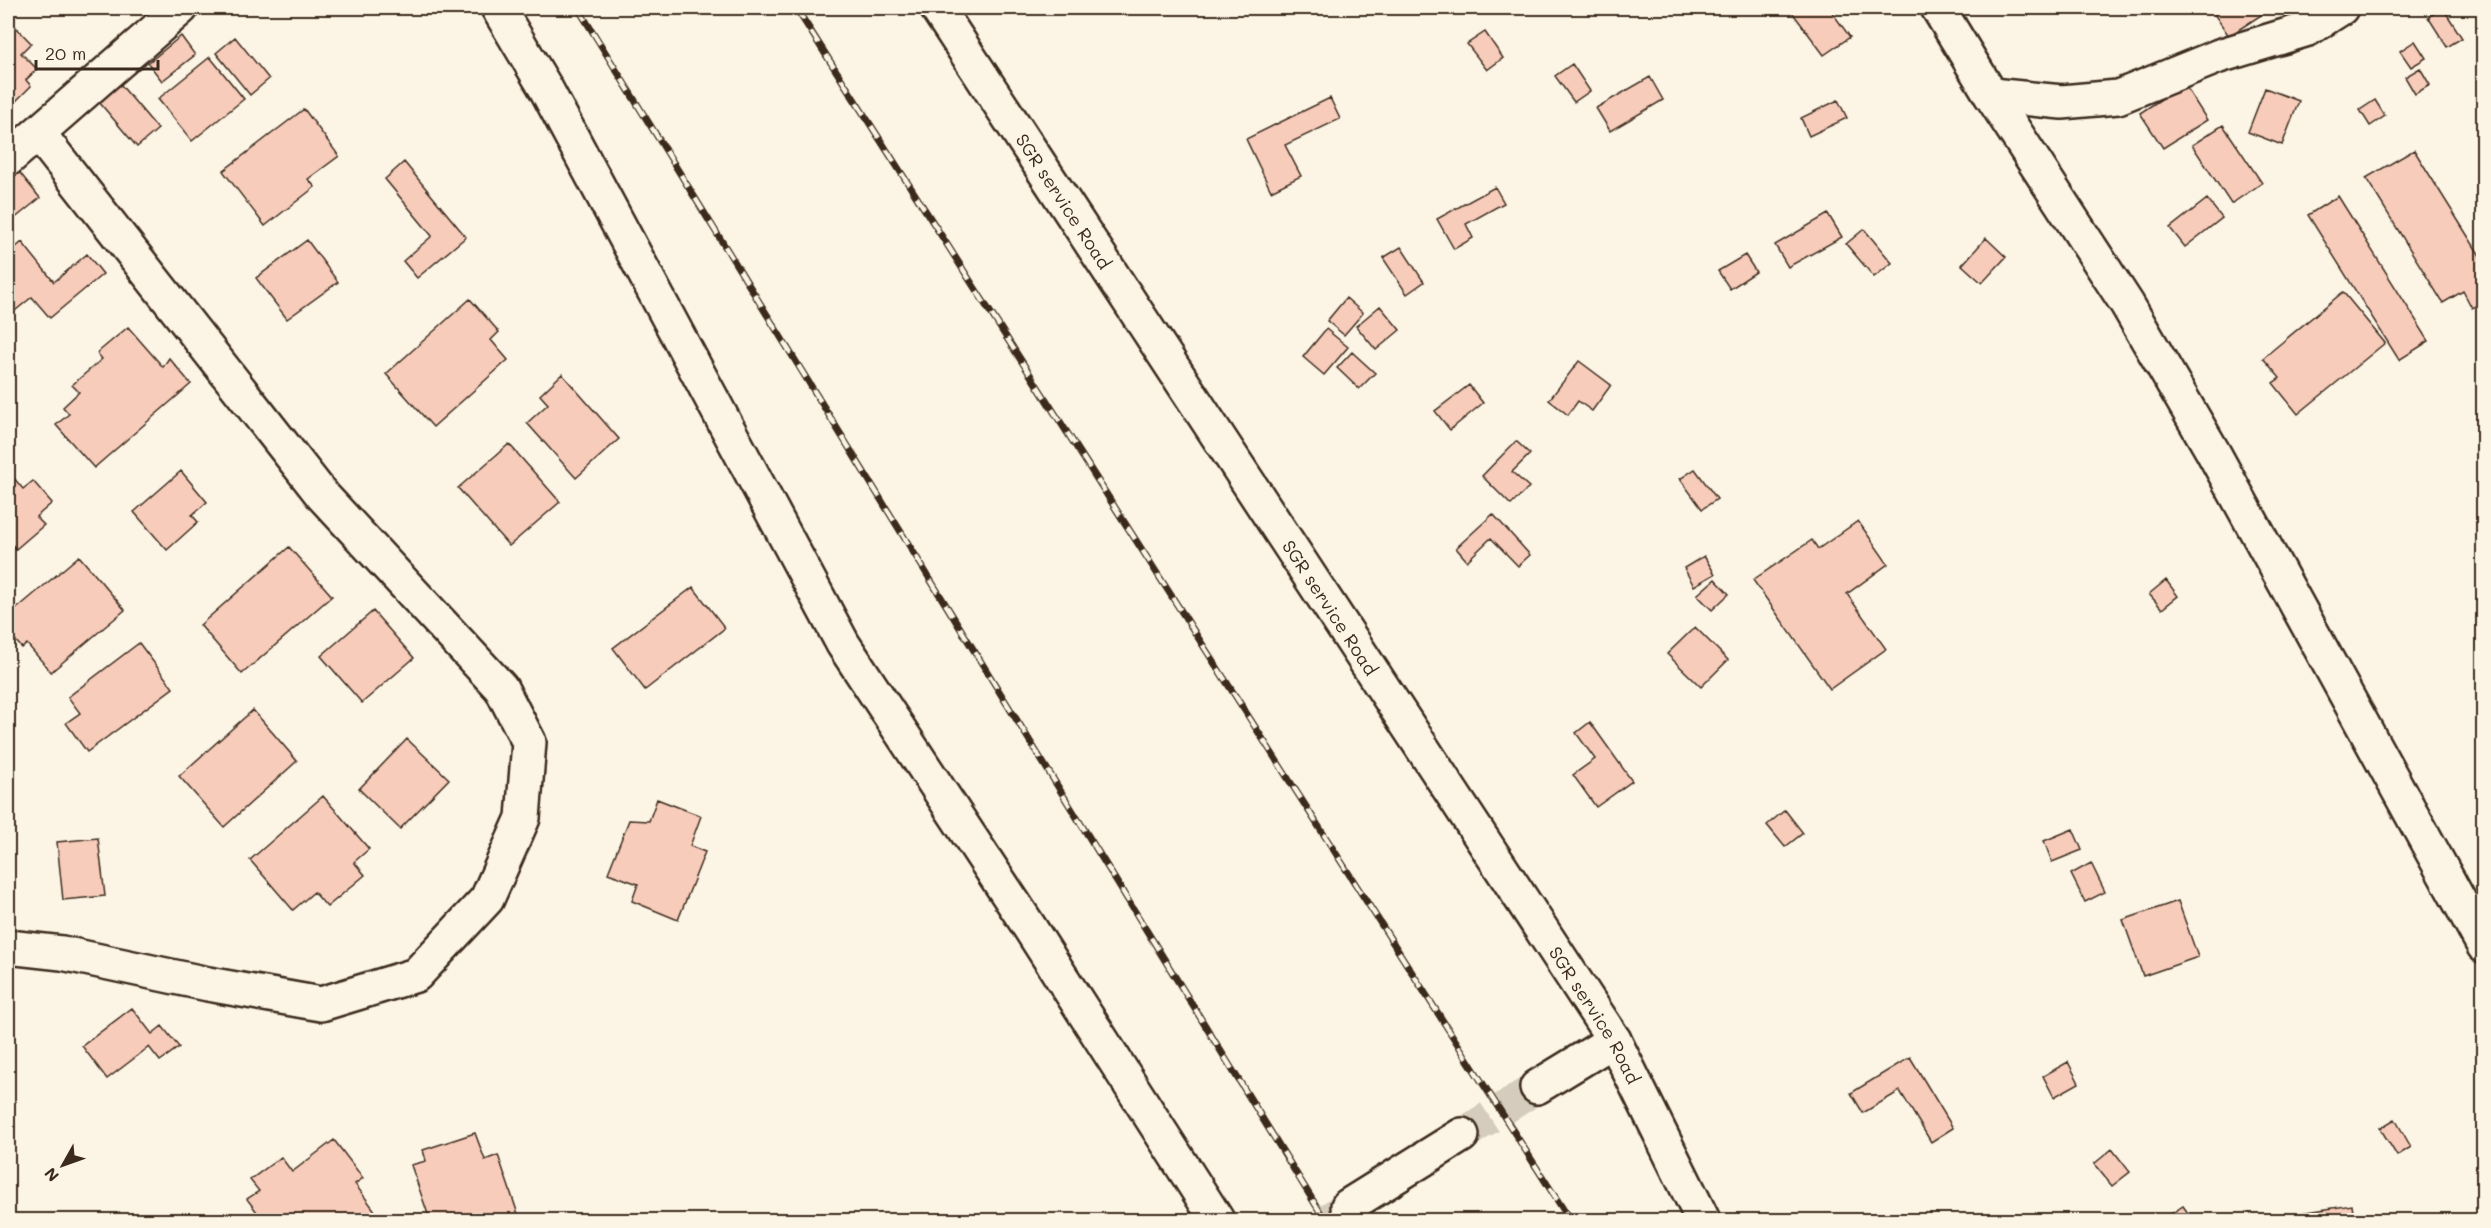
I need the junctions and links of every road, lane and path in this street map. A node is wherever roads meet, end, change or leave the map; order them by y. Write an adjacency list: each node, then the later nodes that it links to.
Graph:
1 (181, 8): 7 (street)
2 (498, 8): 15 (street)
3 (938, 8): 11 (street, SGR service Road)
4 (1938, 8): 6 (street)
5 (2341, 8): 6 (street)
6 (1992, 95): 9 (street)
7 (39, 134): 8 (street); 10 (street)
8 (8, 159)
9 (2480, 933)
10 (8, 947)
11 (1614, 1040): 12 (street); 16 (street, SGR service Road)
12 (1537, 1087)
13 (1462, 1135): 14 (street)
14 (1348, 1206)
15 (1217, 1221)
16 (1703, 1221)

